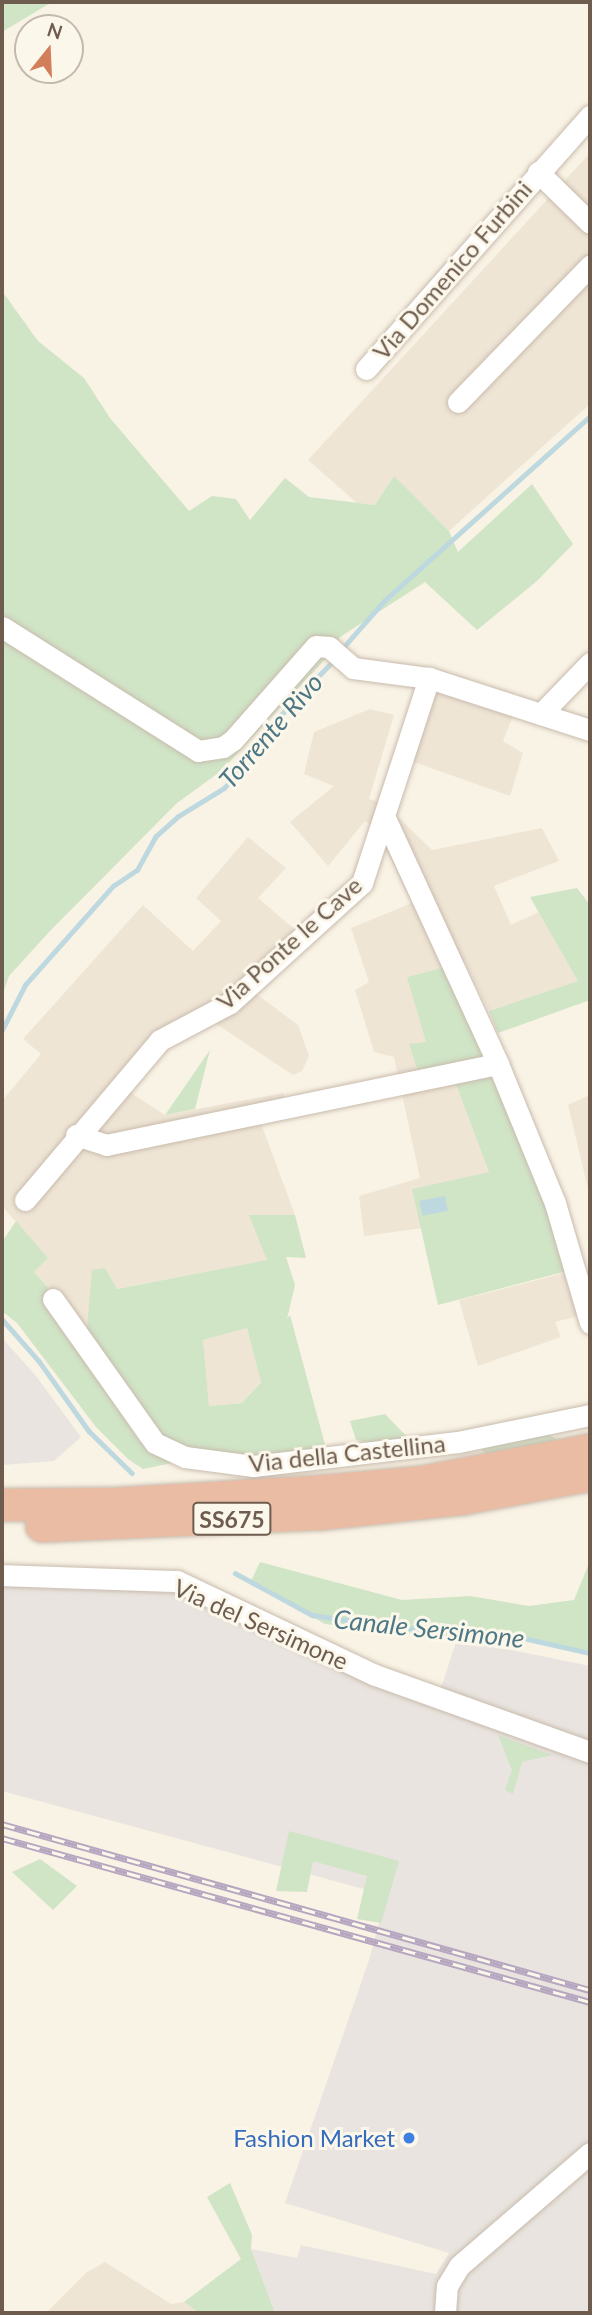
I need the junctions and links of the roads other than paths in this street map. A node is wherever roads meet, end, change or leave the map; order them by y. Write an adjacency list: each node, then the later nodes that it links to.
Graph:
1 (590, 116): 2 (street, Via Domenico Furbini)
2 (538, 172): 3 (street, Via Domenico Furbini); 5 (street, Via Domenico Furbini)
3 (590, 223)
4 (590, 266): 6 (street)
5 (366, 369)
6 (458, 402)
7 (2, 627): 9 (street)
8 (590, 663): 10 (street)
9 (429, 678): 10 (street); 12 (street, Via Ponte le Cave)
10 (541, 714): 11 (street)
11 (590, 730)
12 (385, 818): 13 (street); 14 (street, Via Ponte le Cave)
13 (498, 1063): 14 (street); 17 (street)
14 (76, 1135): 15 (street, Via Ponte le Cave)
15 (24, 1200)
16 (53, 1299): 18 (street, Via della Castellina)
17 (590, 1323)
18 (590, 1415)
19 (590, 1450): 21 (highway, SS675)
20 (590, 1475): 22 (highway, SS675)
21 (2, 1505)
22 (2, 1526)
23 (2, 1575): 24 (street, Via del Sersimone)
24 (590, 1752)
25 (590, 2153): 26 (street)
26 (445, 2313)

